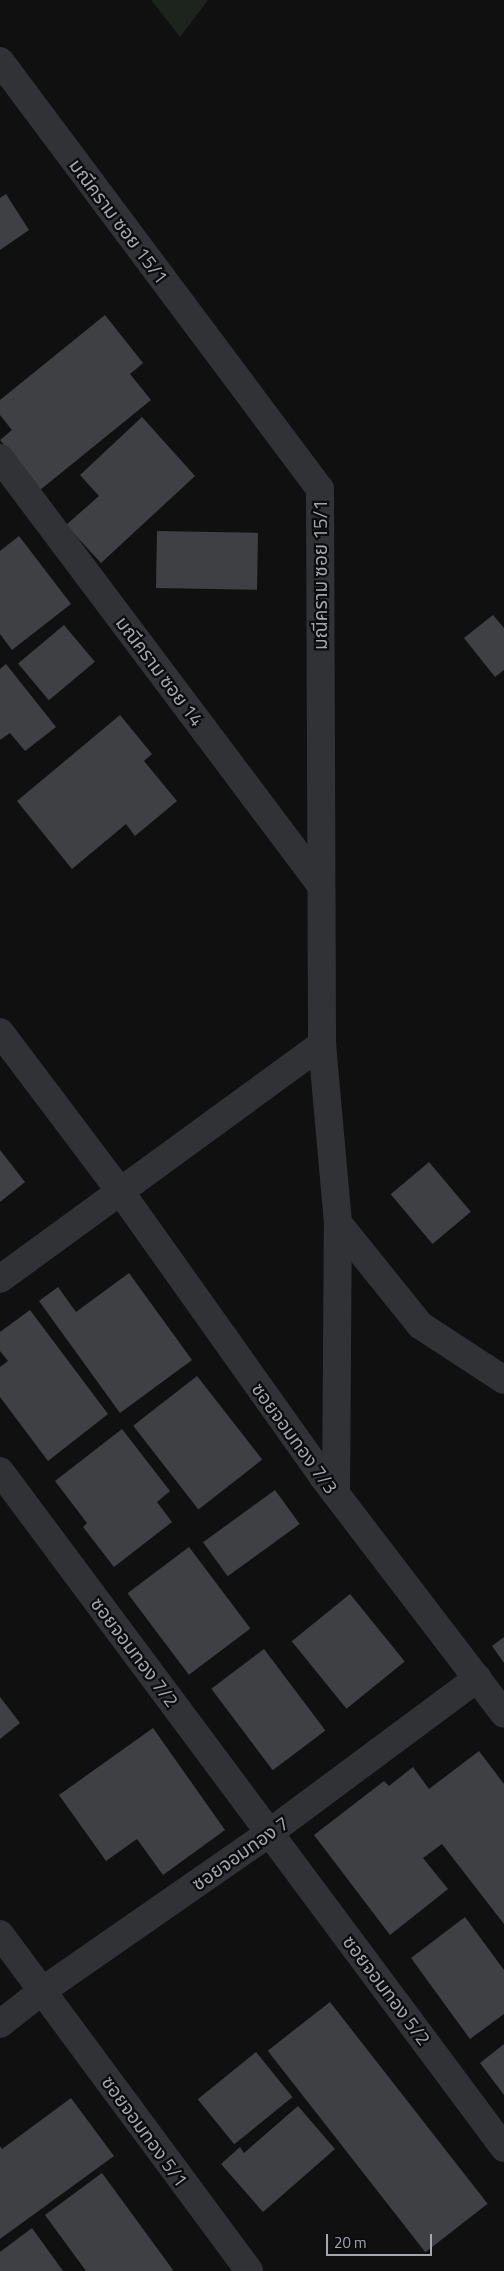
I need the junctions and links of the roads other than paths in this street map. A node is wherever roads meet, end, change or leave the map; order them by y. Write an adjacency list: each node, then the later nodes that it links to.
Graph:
1 (0, 61): 3 (street, มณีคราม ซอย 15/1)
2 (0, 458): 3 (street, มณีคราม ซอย 14)
3 (320, 884): 5 (street, มณีคราม ซอย 15/1)
4 (0, 1032): 6 (street, ซอยจอมทอง 7/3)
5 (322, 1044): 6 (street); 7 (street, มณีคราม ซอย 15/1)
6 (120, 1191): 8 (street); 11 (street, ซอยจอมทอง 7/3)
7 (338, 1223): 9 (street); 11 (street, มณีคราม ซอย 15/1)
8 (0, 1279)
9 (504, 1380)
10 (0, 1471): 14 (street, ซอยจอมทอง 7/2)
11 (336, 1494): 12 (street, ซอยจอมทอง 7/3)
12 (478, 1678): 13 (street, ซอยจอมทอง 7/3); 14 (street, ซอยจอมทอง 7)
13 (504, 1714)
14 (270, 1833): 16 (street, ซอยจอมทอง 7); 18 (street, ซอยจอมทอง 5/2)
15 (0, 1934): 16 (street, ซอยจอมทอง 5/1)
16 (42, 1991): 17 (street, ซอยจอมทอง 7); 19 (street, ซอยจอมทอง 5/1)
17 (0, 2024)
18 (504, 2148)
19 (249, 2271)

